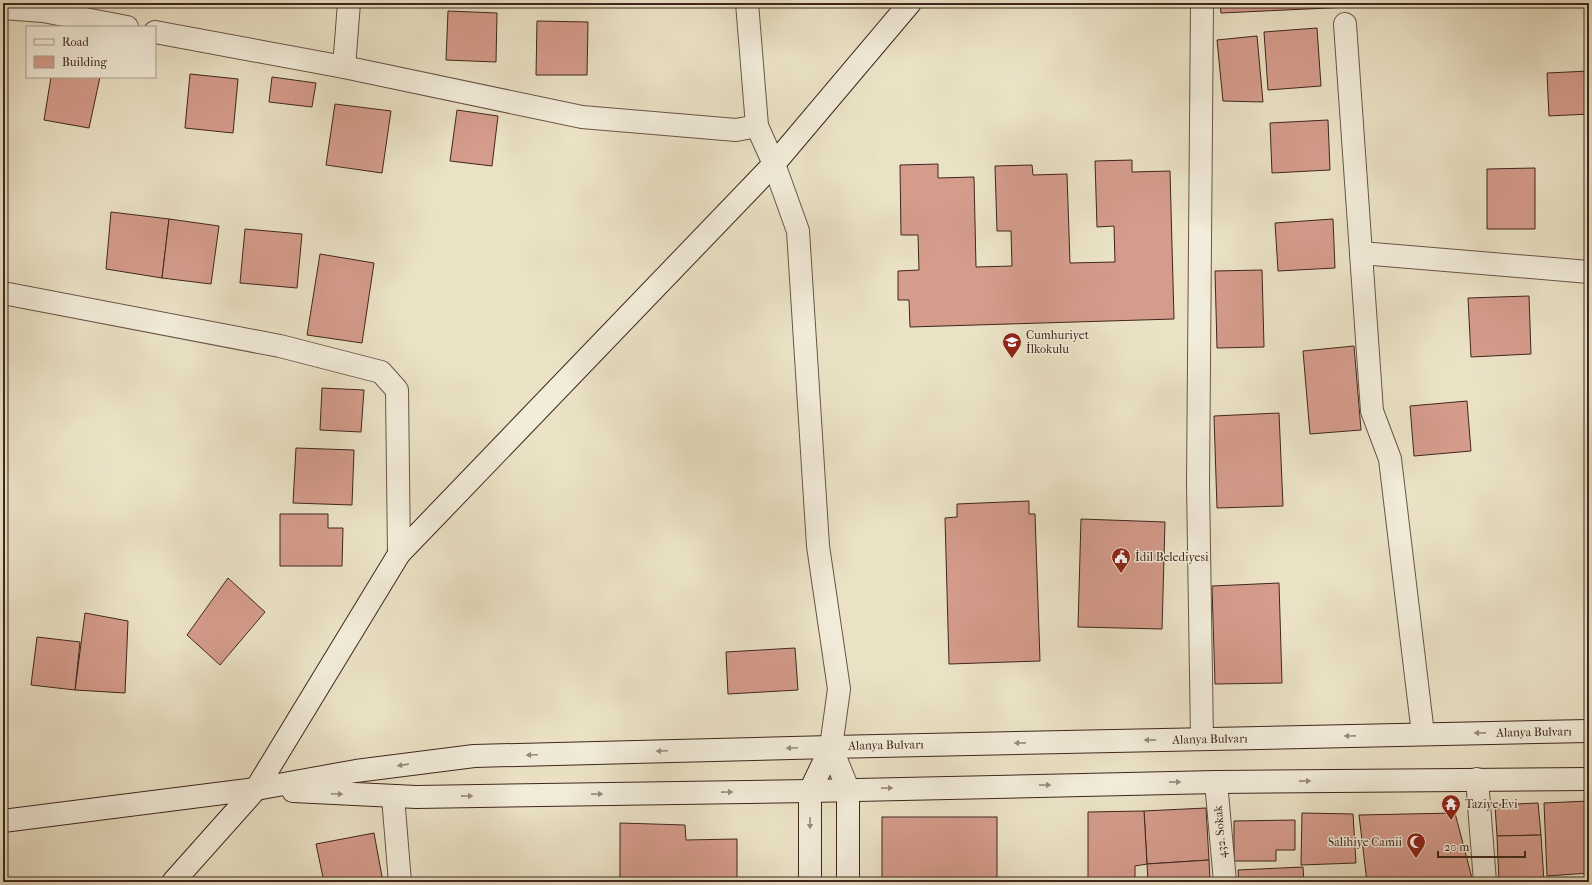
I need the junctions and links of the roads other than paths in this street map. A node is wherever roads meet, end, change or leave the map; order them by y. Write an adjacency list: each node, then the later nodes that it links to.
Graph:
1 (349, 3): 9 (street)
2 (747, 3): 10 (street)
3 (910, 3): 11 (street)
4 (1202, 3): 18 (street)
5 (3, 8): 7 (street)
6 (1345, 24): 12 (street)
7 (122, 26)
8 (156, 32): 9 (street)
9 (344, 67): 10 (street)
10 (757, 126): 11 (street)
11 (774, 164): 15 (street); 19 (street)
12 (1361, 253): 13 (street); 17 (street)
13 (1589, 272)
14 (3, 294): 15 (street)
15 (399, 554): 23 (street)
16 (1589, 731): 17 (street, Alanya Bulvarı, one-way to 17)
17 (1423, 734): 18 (street, Alanya Bulvarı, one-way to 18)
18 (1202, 739): 19 (street, Alanya Bulvarı, one-way to 19)
19 (831, 746): 23 (street, Alanya Bulvarı, one-way to 23); 24 (street); 25 (street)
20 (1477, 779): 21 (street); 22 (street, one-way to 20); 33 (street)
21 (1589, 779)
22 (1216, 782): 24 (street, one-way to 22); 32 (street, 432. Sokak)
23 (256, 789): 26 (street, one-way to 26); 27 (street); 28 (street)
24 (848, 789): 25 (street); 31 (street)
25 (810, 791): 26 (street, one-way to 25); 30 (street, one-way to 30)
26 (393, 797): 29 (street)
27 (3, 821)
28 (173, 882)
29 (400, 882)
30 (810, 882)
31 (848, 882)
32 (1225, 882)
33 (1486, 882)

